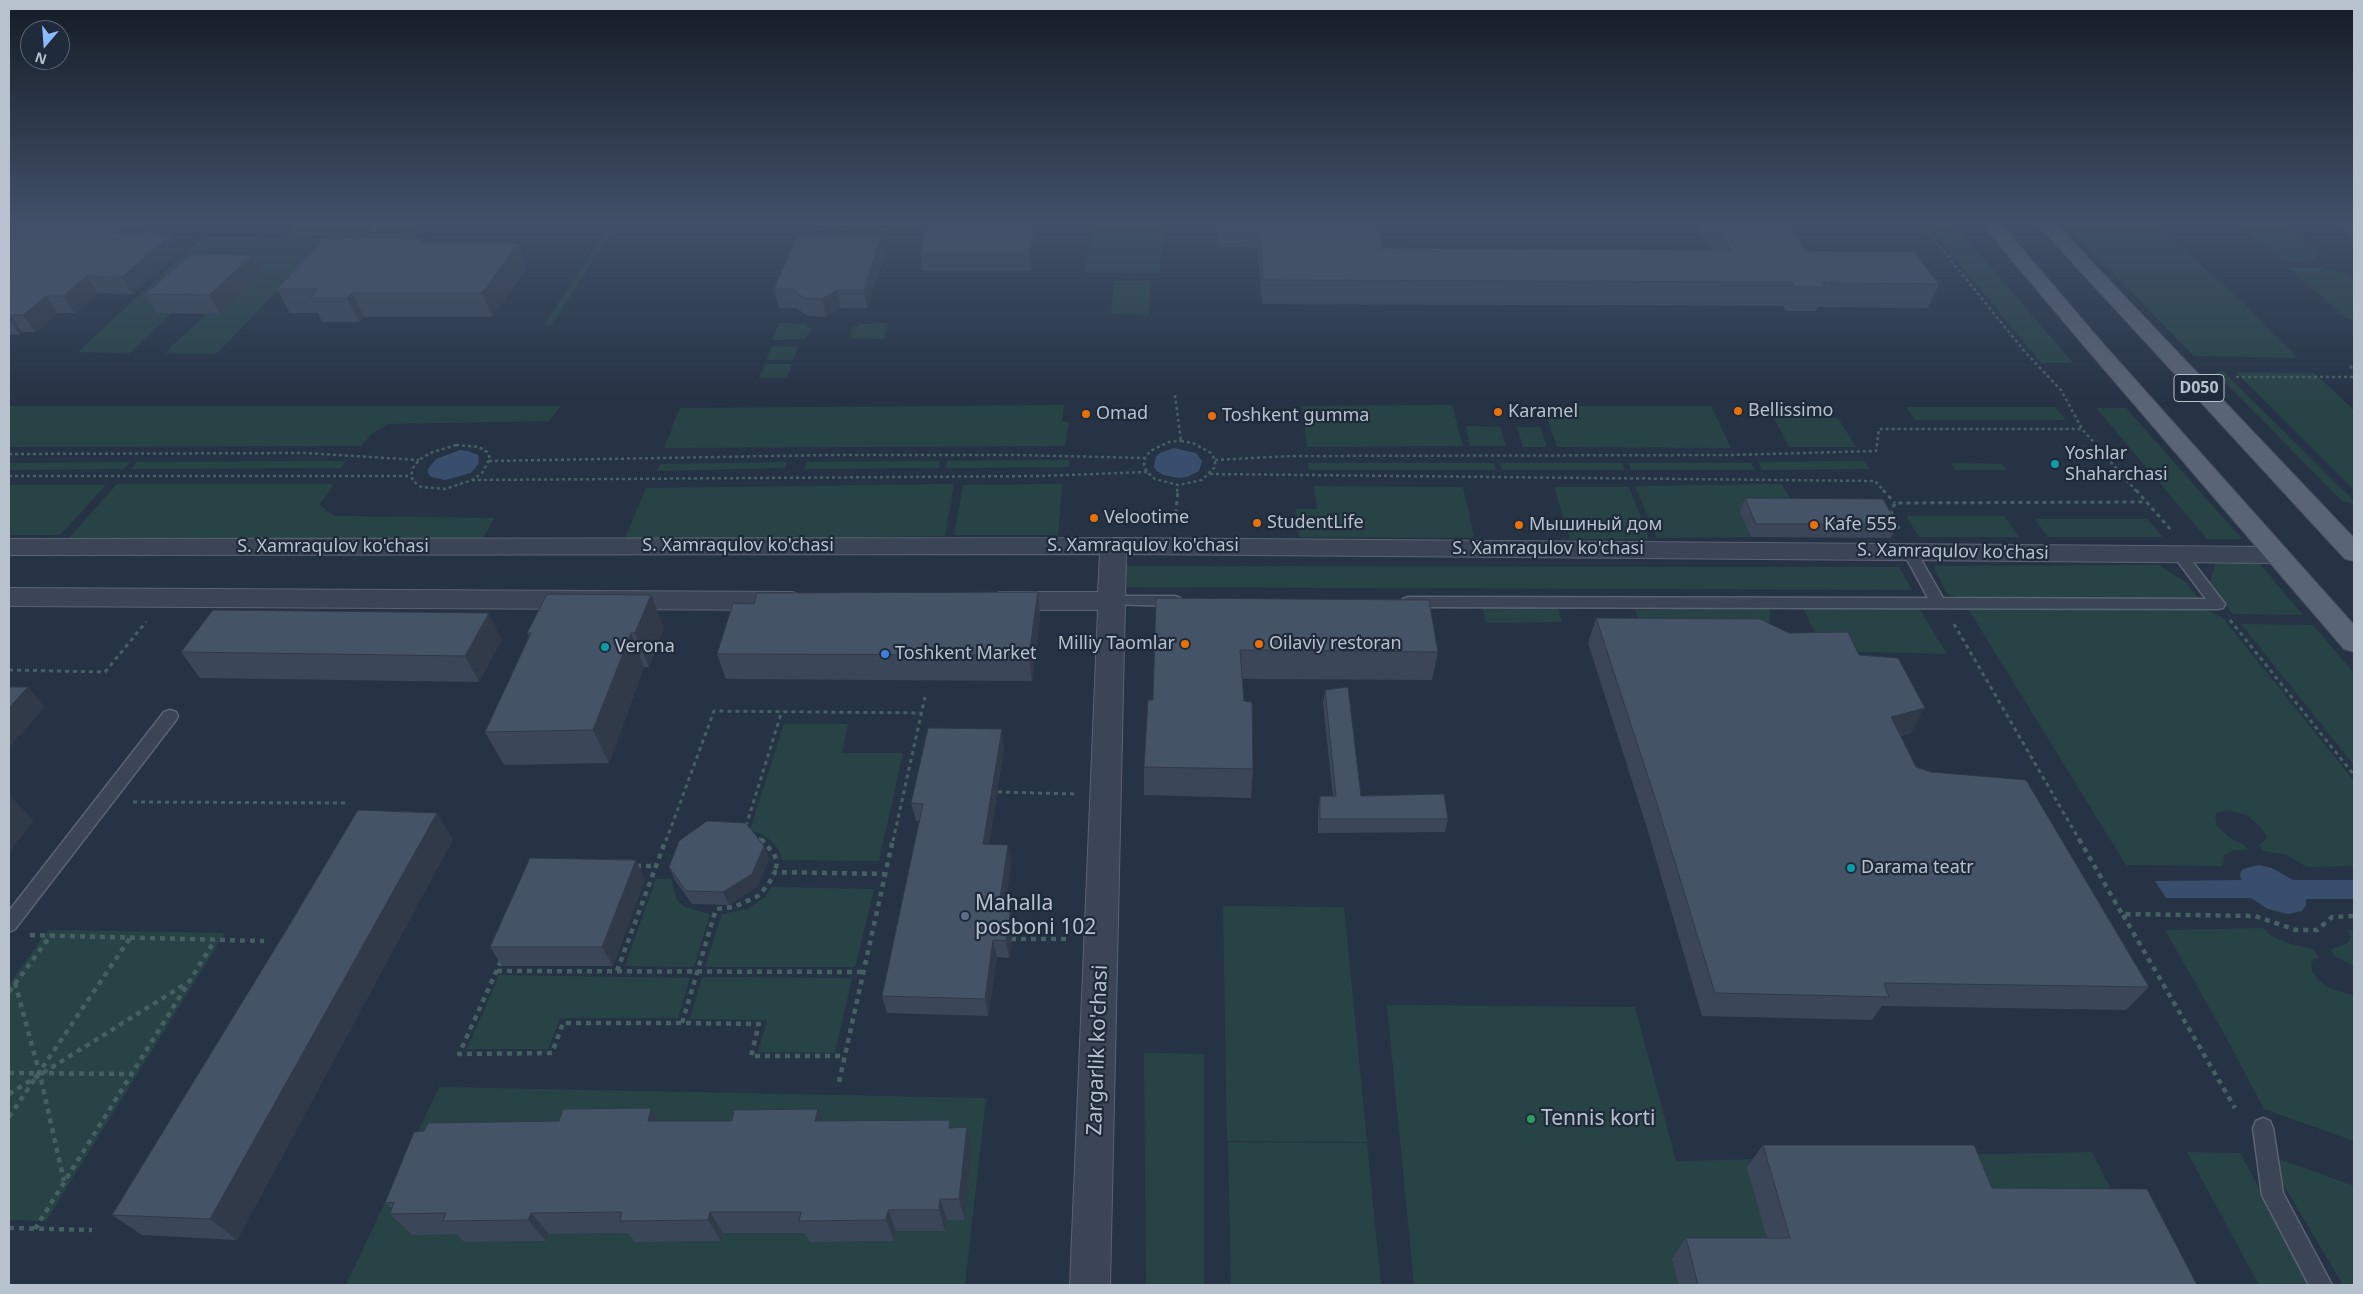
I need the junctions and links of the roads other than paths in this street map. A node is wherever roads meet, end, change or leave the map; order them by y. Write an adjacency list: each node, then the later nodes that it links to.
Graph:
1 (2042, 283): 8 (main road, D050)
2 (2102, 283): 6 (main road, D050)
3 (1113, 546): 4 (street, S. Xamraqulov ko'chasi); 5 (street, S. Xamraqulov ko'chasi); 12 (street, Zargarlik ko'chasi)
4 (9, 547)
5 (1910, 552): 7 (street, S. Xamraqulov ko'chasi); 15 (lane)
6 (2354, 553)
7 (2180, 554): 8 (street, S. Xamraqulov ko'chasi); 15 (lane)
8 (2278, 555): 16 (main road, D050)
9 (9, 597): 10 (street)
10 (813, 601)
11 (972, 601): 12 (street)
12 (1112, 601): 13 (lane); 20 (street, Zargarlik ko'chasi)
13 (1191, 602)
14 (1390, 602): 15 (lane)
15 (1940, 603)
16 (2354, 642)
17 (170, 716): 18 (lane)
18 (9, 924)
19 (2263, 1128): 21 (lane)
20 (1090, 1285)
21 (2321, 1285)

